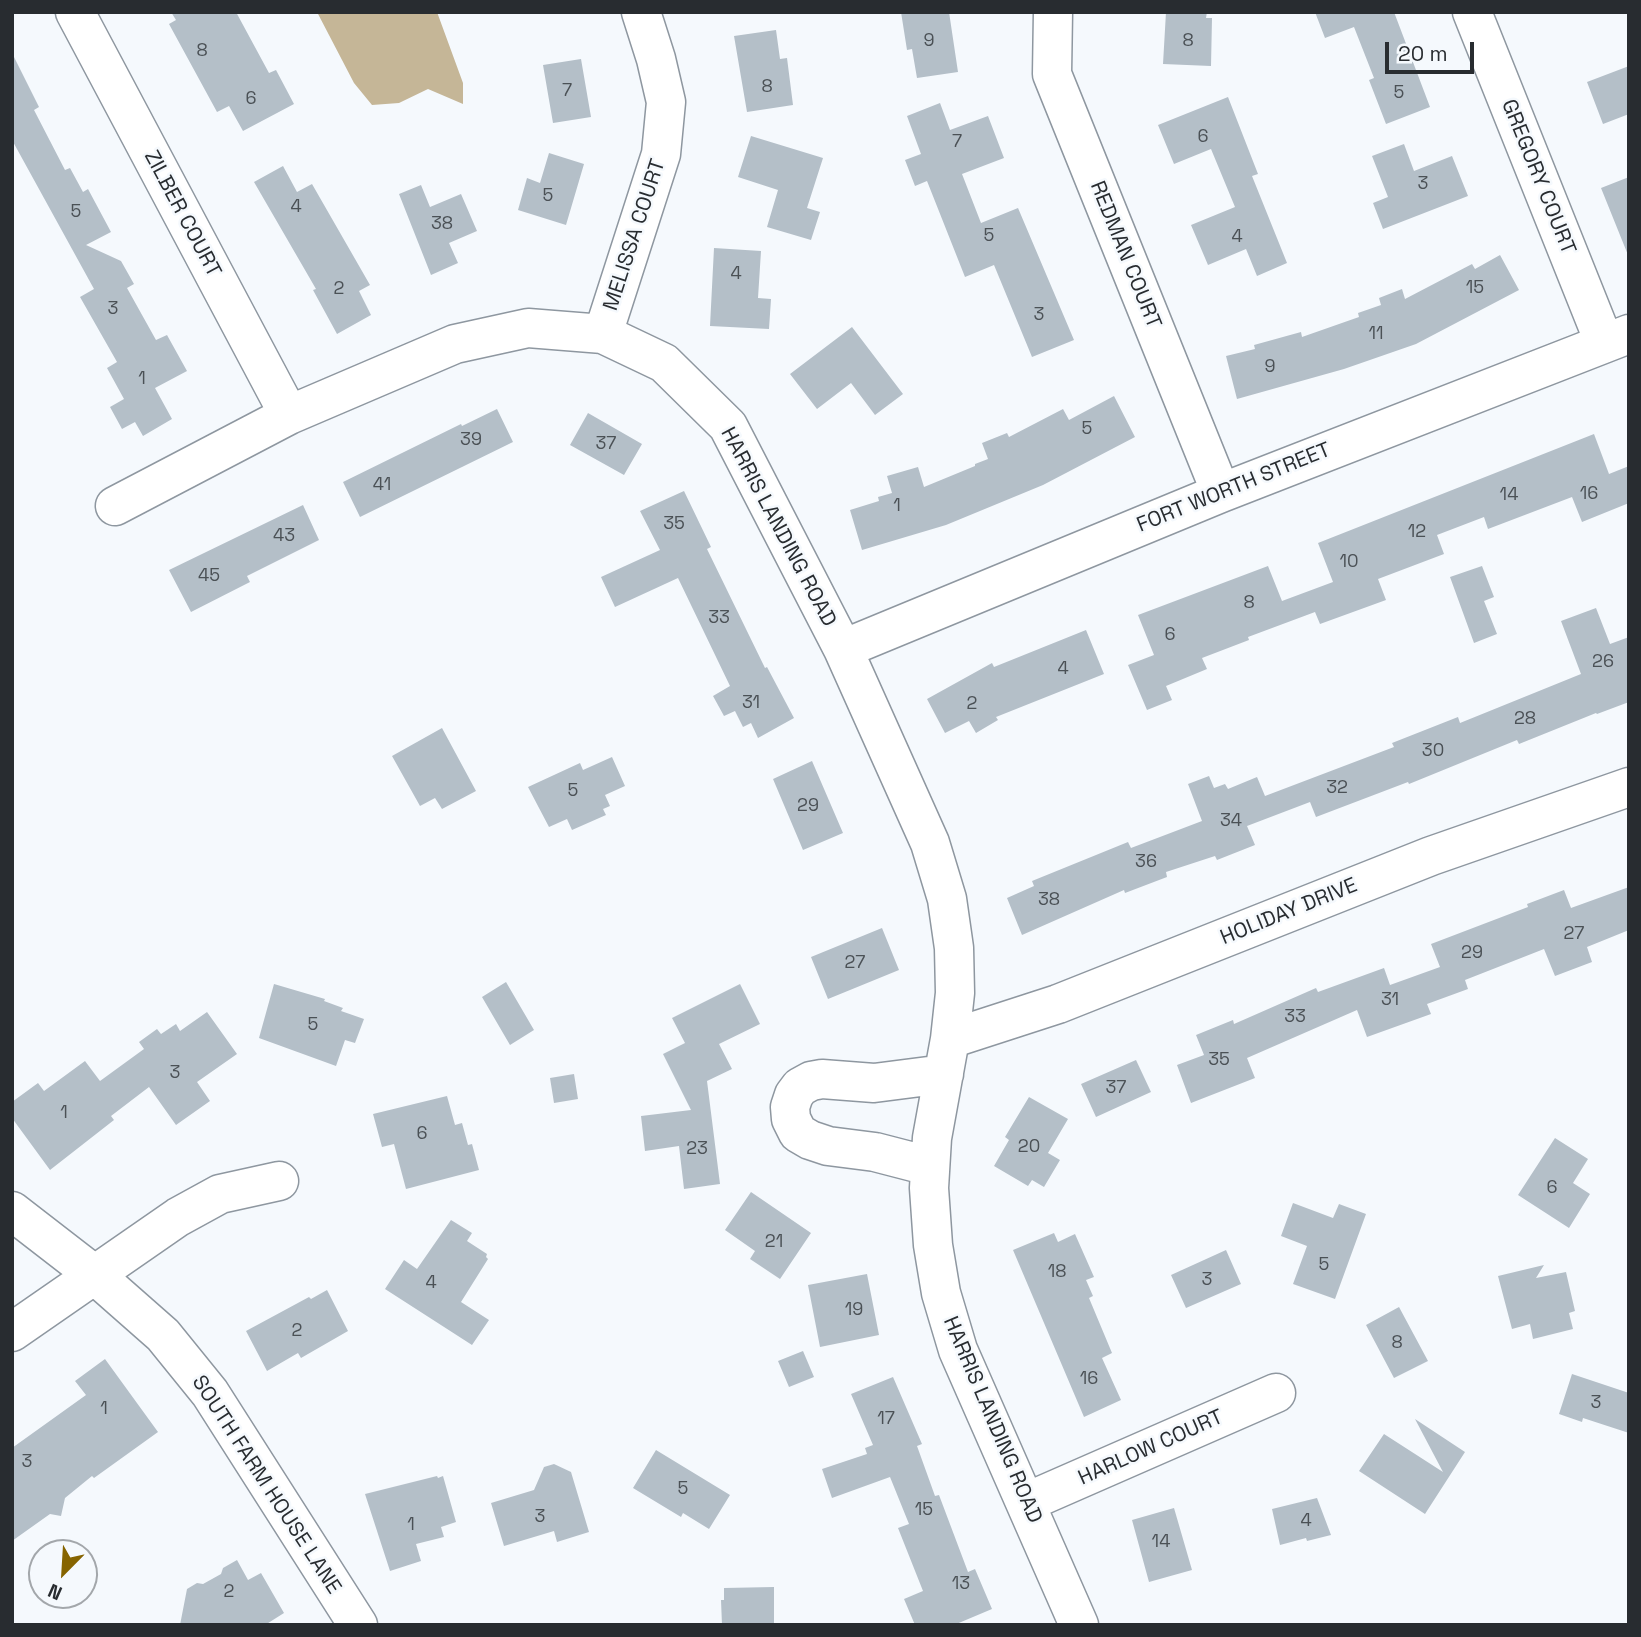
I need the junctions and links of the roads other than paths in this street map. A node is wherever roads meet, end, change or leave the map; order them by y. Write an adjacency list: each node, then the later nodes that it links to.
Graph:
1 (75, 12): 7 (street, ZILBER COURT)
2 (641, 12): 5 (street, MELISSA COURT)
3 (1053, 12): 8 (street, REDMAN COURT)
4 (1472, 12): 6 (street, GREGORY COURT)
5 (603, 334): 7 (street, HARRIS LANDING ROAD); 10 (street, HARRIS LANDING ROAD)
6 (1616, 338): 8 (street, FORT WORTH STREET)
7 (289, 415): 9 (street, HARRIS LANDING ROAD)
8 (1221, 493): 10 (street, FORT WORTH STREET)
9 (115, 506)
10 (842, 649): 12 (street, HARRIS LANDING ROAD)
11 (1629, 787): 12 (street, HOLIDAY DRIVE)
12 (947, 1057): 13 (street, HARRIS LANDING ROAD); 13 (street)
13 (929, 1166): 19 (street, HARRIS LANDING ROAD)
14 (279, 1181): 16 (street)
15 (12, 1211): 16 (street, SOUTH FARM HOUSE LANE)
16 (96, 1276): 17 (street); 20 (street, SOUTH FARM HOUSE LANE)
17 (12, 1332)
18 (1276, 1394): 19 (street, HARLOW COURT)
19 (1027, 1502): 21 (street, HARRIS LANDING ROAD)
20 (358, 1625)
21 (1079, 1625)

